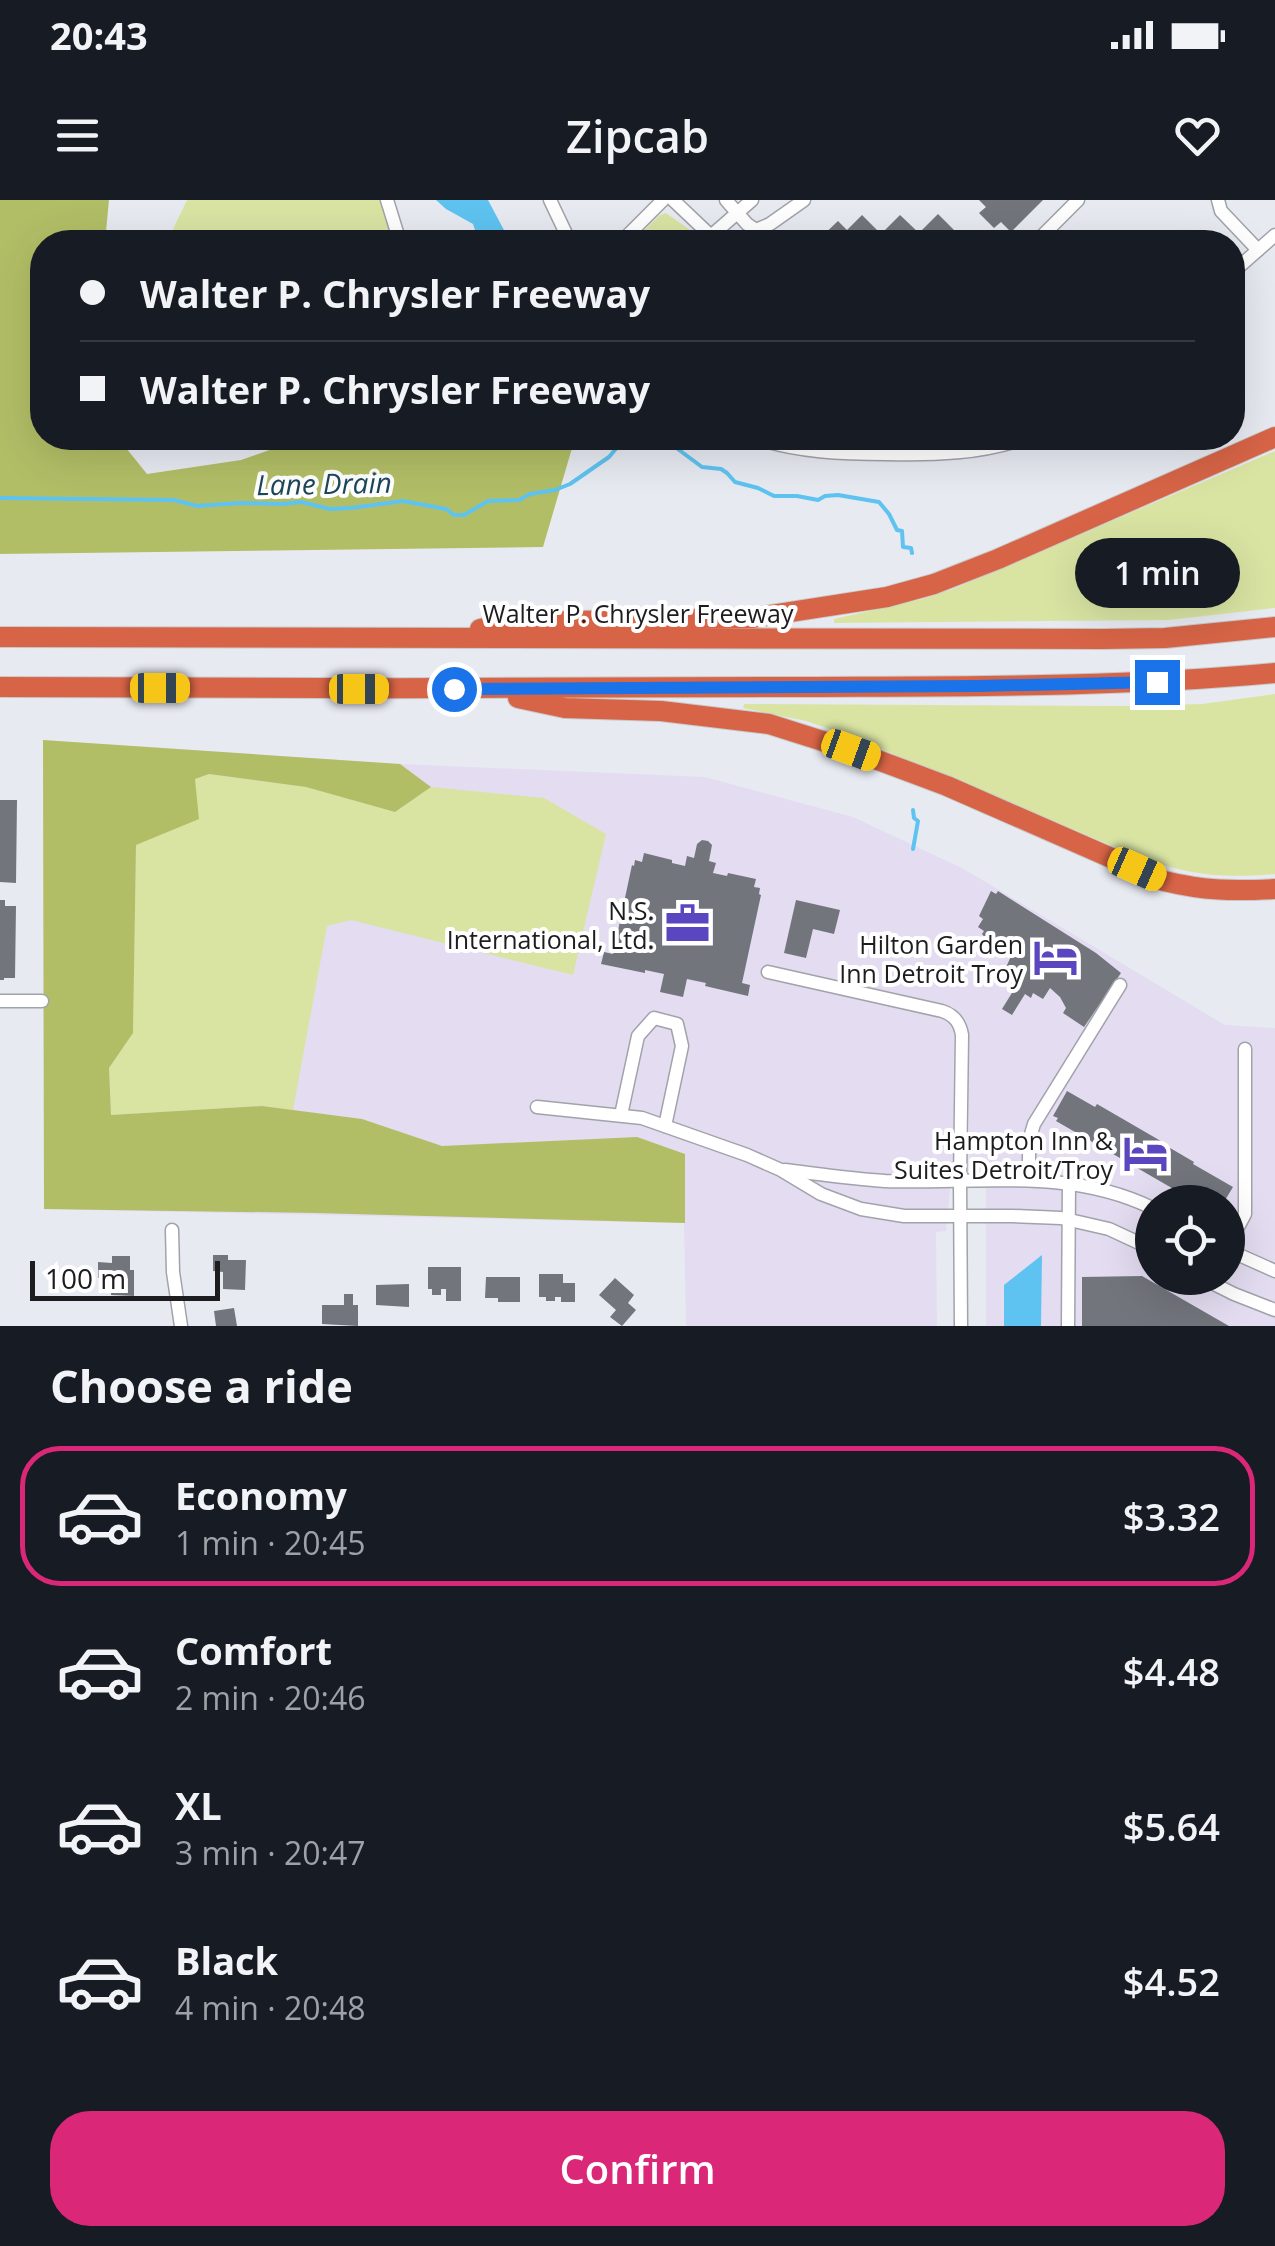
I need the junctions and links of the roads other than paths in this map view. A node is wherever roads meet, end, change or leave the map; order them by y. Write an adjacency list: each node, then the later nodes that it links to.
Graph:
1 (387, 200): 11 (street)
2 (550, 200): 12 (street)
3 (663, 200): 13 (street)
4 (672, 200): 14 (street)
5 (726, 200): 10 (street)
6 (752, 200): 10 (street)
7 (804, 200): 10 (street)
8 (1078, 200): 16 (street)
9 (1218, 200): 17 (street)
10 (738, 211): 15 (street)
11 (396, 230)
12 (564, 230)
13 (633, 230)
14 (700, 230)
15 (718, 230)
16 (1048, 230)
17 (1239, 230)
18 (1275, 235): 20 (street)
19 (1245, 236): 20 (street)
20 (1258, 250): 21 (street)
21 (1245, 262)
22 (1275, 437): 27 (highway)
23 (805, 450): 24 (street)
24 (953, 450)
25 (1275, 627): 27 (highway, Walter P. Chrysler Freeway)
26 (0, 637): 27 (highway, Walter P. Chrysler Freeway)
27 (434, 638)
28 (1275, 673): 30 (highway)
29 (0, 686): 30 (highway)
30 (482, 690): 31 (highway)
31 (1275, 889)
32 (768, 972): 42 (street)
33 (1120, 985): 41 (street)
34 (0, 1001): 35 (street)
35 (42, 1001)
36 (1245, 1050): 44 (street)
37 (537, 1108): 38 (street)
38 (621, 1114): 39 (street); 39 (street)
39 (666, 1126): 40 (street)
40 (781, 1170): 42 (street); 46 (street)
41 (1029, 1179): 42 (street); 43 (street)
42 (960, 1181): 46 (street)
43 (1069, 1182): 45 (street); 47 (street)
44 (1245, 1185)
45 (1135, 1200)
46 (960, 1217): 47 (street); 55 (street)
47 (1069, 1220): 49 (street); 56 (street)
48 (172, 1230): 54 (street)
49 (1135, 1241)
50 (1245, 1256): 51 (street)
51 (1275, 1271)
52 (1237, 1295): 53 (street)
53 (1275, 1310)
54 (181, 1326)
55 (961, 1326)
56 (1068, 1326)

